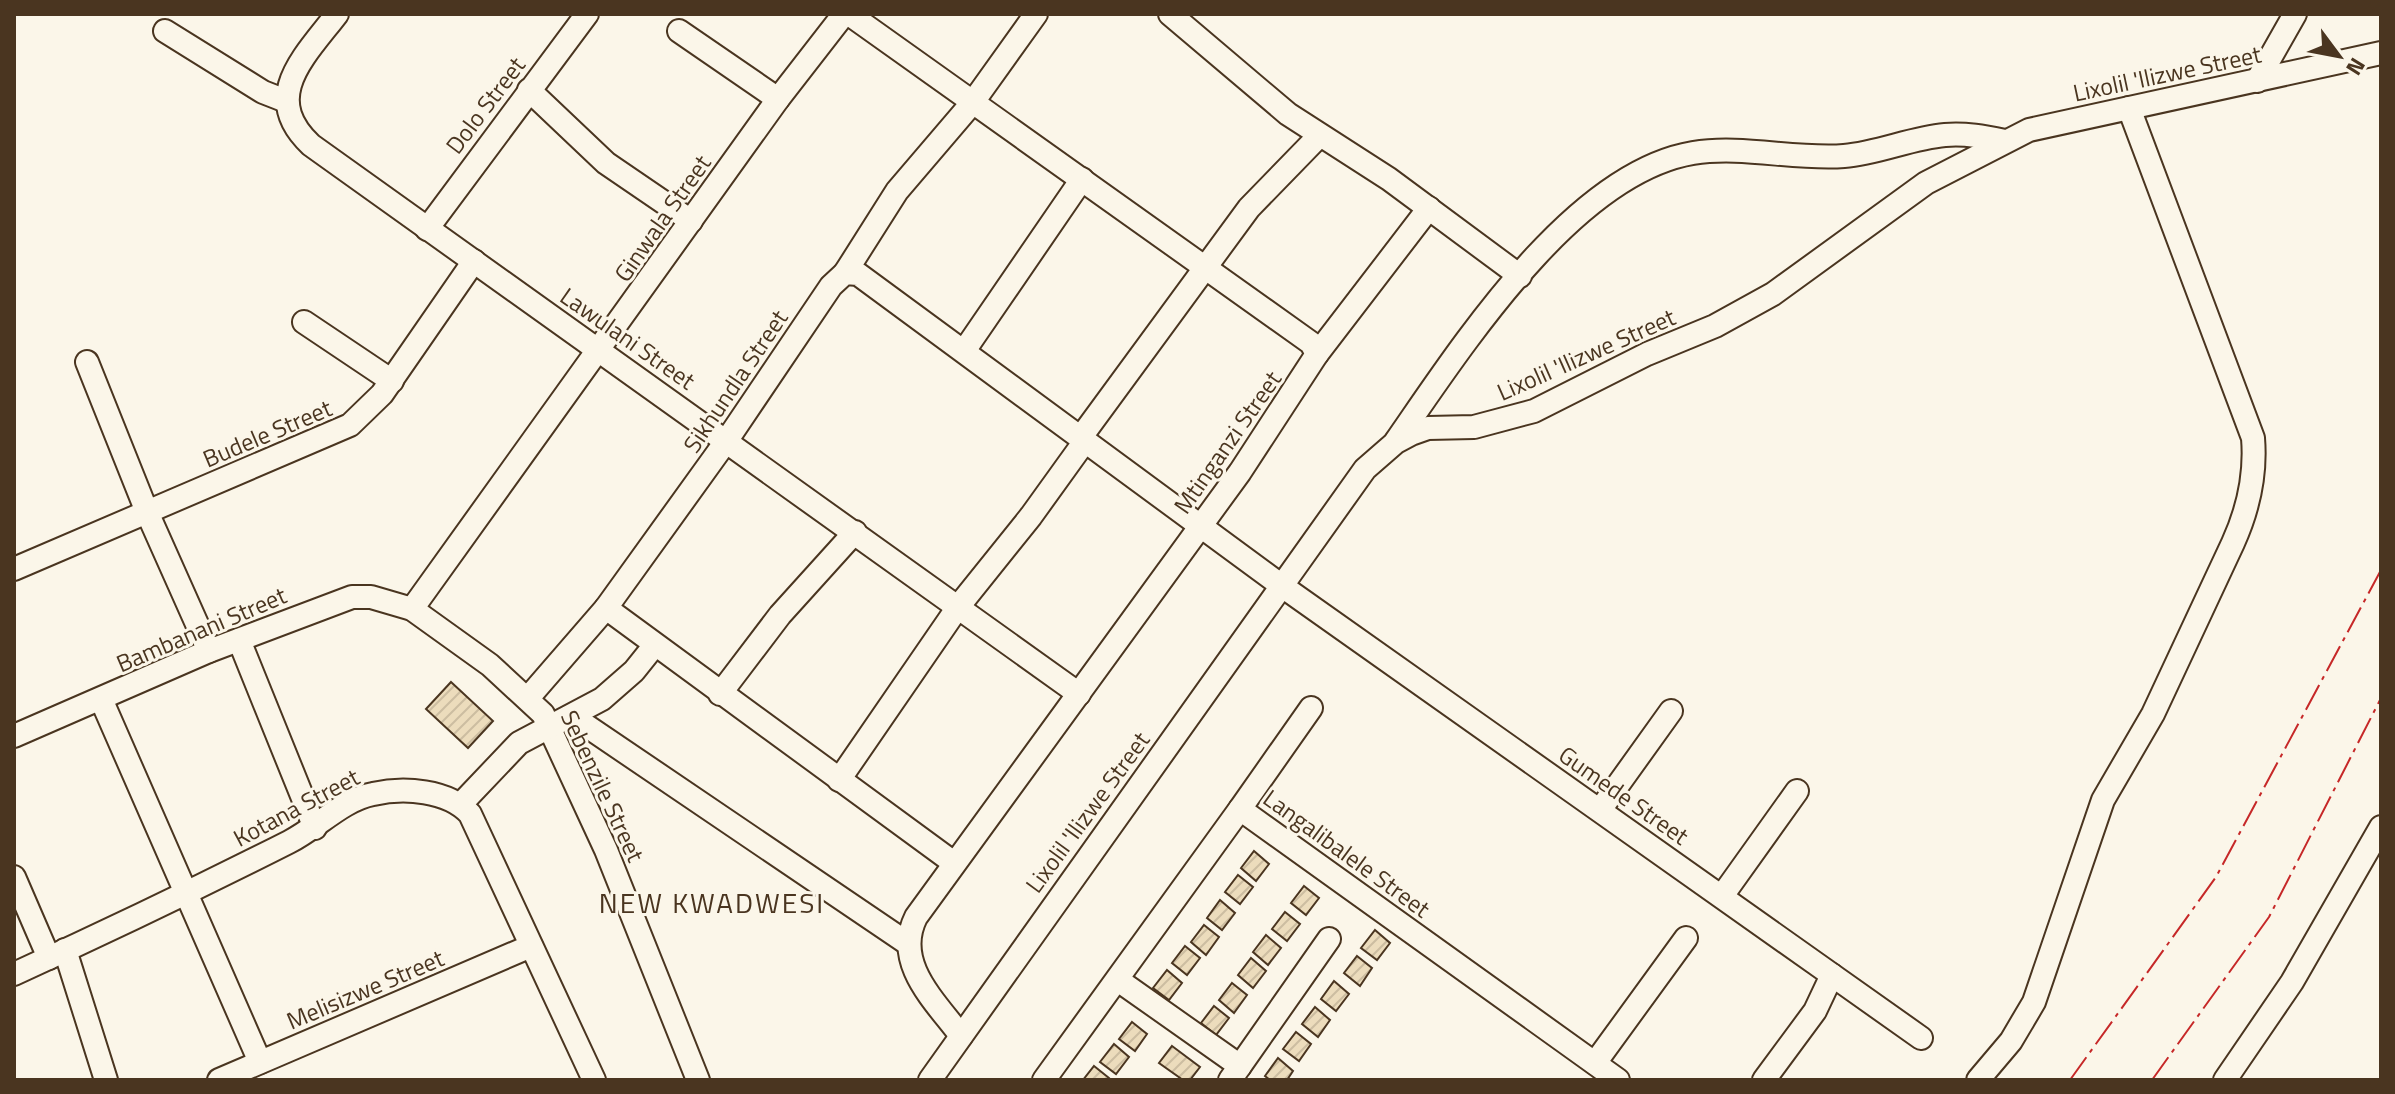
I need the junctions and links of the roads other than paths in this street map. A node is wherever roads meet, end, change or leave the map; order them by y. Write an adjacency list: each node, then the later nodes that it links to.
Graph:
1 (337, 14): 13 (street)
2 (587, 14): 11 (street, Dolo Street)
3 (847, 14): 12 (street, Ginwala Street); 14 (street)
4 (1036, 14): 14 (street, Sikhundla Street)
5 (1170, 14): 16 (street)
6 (2295, 14): 10 (street)
7 (165, 31): 13 (street)
8 (679, 31): 12 (street)
9 (2381, 53): 10 (street, Lixolil 'Ilizwe Street)
10 (2257, 81): 15 (street, Lixolil 'Ilizwe Street)
11 (529, 90): 20 (street); 21 (street, Dolo Street)
12 (778, 99): 20 (street, Ginwala Street)
13 (286, 101): 21 (street, Lawulani Street)
14 (973, 102): 18 (street); 24 (street, Sikhundla Street)
15 (2129, 108): 17 (street, Lixolil 'Ilizwe Street); 87 (street)
16 (1319, 136): 19 (street); 23 (street)
17 (2005, 141): 25 (street); 34 (street, Lixolil 'Ilizwe Street)
18 (1082, 179): 23 (street); 28 (street)
19 (1429, 208): 25 (street); 29 (street, Mtinganzi Street)
20 (691, 221): 27 (street, Ginwala Street)
21 (427, 229): 22 (street, Lawulani Street)
22 (474, 261): 27 (street, Lawulani Street); 31 (street, Budele Street)
23 (1205, 266): 29 (street); 32 (street)
24 (845, 273): 28 (street); 33 (street, Sikhundla Street)
25 (1520, 276): 34 (street)
26 (304, 322): 31 (street)
27 (601, 349): 33 (street, Lawulani Street); 42 (street, Ginwala Street)
28 (964, 351): 32 (street)
29 (1317, 354): 36 (street, Mtinganzi Street)
30 (87, 362): 35 (street)
31 (392, 381): 35 (street, Budele Street)
32 (1083, 439): 36 (street); 40 (street)
33 (727, 440): 37 (street, Lawulani Street); 41 (street, Sikhundla Street)
34 (1396, 442): 39 (street, Lixolil 'Ilizwe Street)
35 (147, 512): 38 (street, Budele Street); 45 (street)
36 (1202, 525): 39 (street); 47 (street, Mtinganzi Street)
37 (855, 532): 40 (street, Lawulani Street); 46 (street)
38 (16, 562)
39 (1282, 586): 59 (street, Gumede Street); 74 (street, Lixolil 'Ilizwe Street)
40 (958, 607): 47 (street, Lawulani Street); 55 (street)
41 (606, 608): 44 (street); 48 (street, Sikhundla Street)
42 (412, 609): 43 (street, Bambanani Street); 48 (street, Sebenzile Street)
43 (239, 640): 45 (street, Bambanani Street); 61 (street)
44 (654, 646): 46 (street); 52 (street)
45 (209, 651): 49 (street, Bambanani Street)
46 (720, 694): 55 (street)
47 (1079, 694): 62 (street, Mtinganzi Street)
48 (528, 698): 53 (street, Sebenzile Street)
49 (101, 699): 54 (street, Bambanani Street); 64 (street)
50 (1311, 708): 58 (street)
51 (1671, 711): 59 (street)
52 (572, 716): 53 (street); 68 (street)
53 (552, 728): 57 (street); 82 (street, Sebenzile Street)
54 (14, 736)
55 (839, 780): 62 (street)
56 (1797, 791): 65 (street)
57 (461, 804): 61 (street, Kotana Street); 69 (street)
58 (1240, 809): 73 (street, Langalibalele Street); 77 (street, Langalibalele Street)
59 (1600, 810): 65 (street, Gumede Street)
60 (2381, 827): 88 (street)
61 (315, 828): 64 (street, Kotana Street)
62 (954, 863): 68 (street, Mtinganzi Street)
63 (14, 877): 70 (street)
64 (184, 892): 70 (street, Kotana Street); 76 (street)
65 (1722, 896): 72 (street, Gumede Street)
66 (1686, 938): 77 (street)
67 (1329, 939): 78 (street)
68 (907, 943): 74 (street)
69 (531, 946): 76 (street, Melisizwe Street); 81 (street)
70 (57, 954): 71 (street, Kotana Street); 79 (street)
71 (14, 974)
72 (1832, 975): 75 (street, Gumede Street); 86 (street)
73 (1118, 980): 78 (street); 84 (street, Langalibalele Street)
74 (961, 1036): 83 (street, Lixolil 'Ilizwe Street)
75 (1921, 1038)
76 (260, 1062): 80 (street, Melisizwe Street)
77 (1595, 1063): 85 (street, Langalibalele Street)
78 (1235, 1073)
79 (106, 1080)
80 (219, 1080)
81 (594, 1080)
82 (698, 1080)
83 (930, 1080)
84 (1044, 1080)
85 (1618, 1080)
86 (1764, 1080)
87 (1978, 1080)
88 (2225, 1080)

